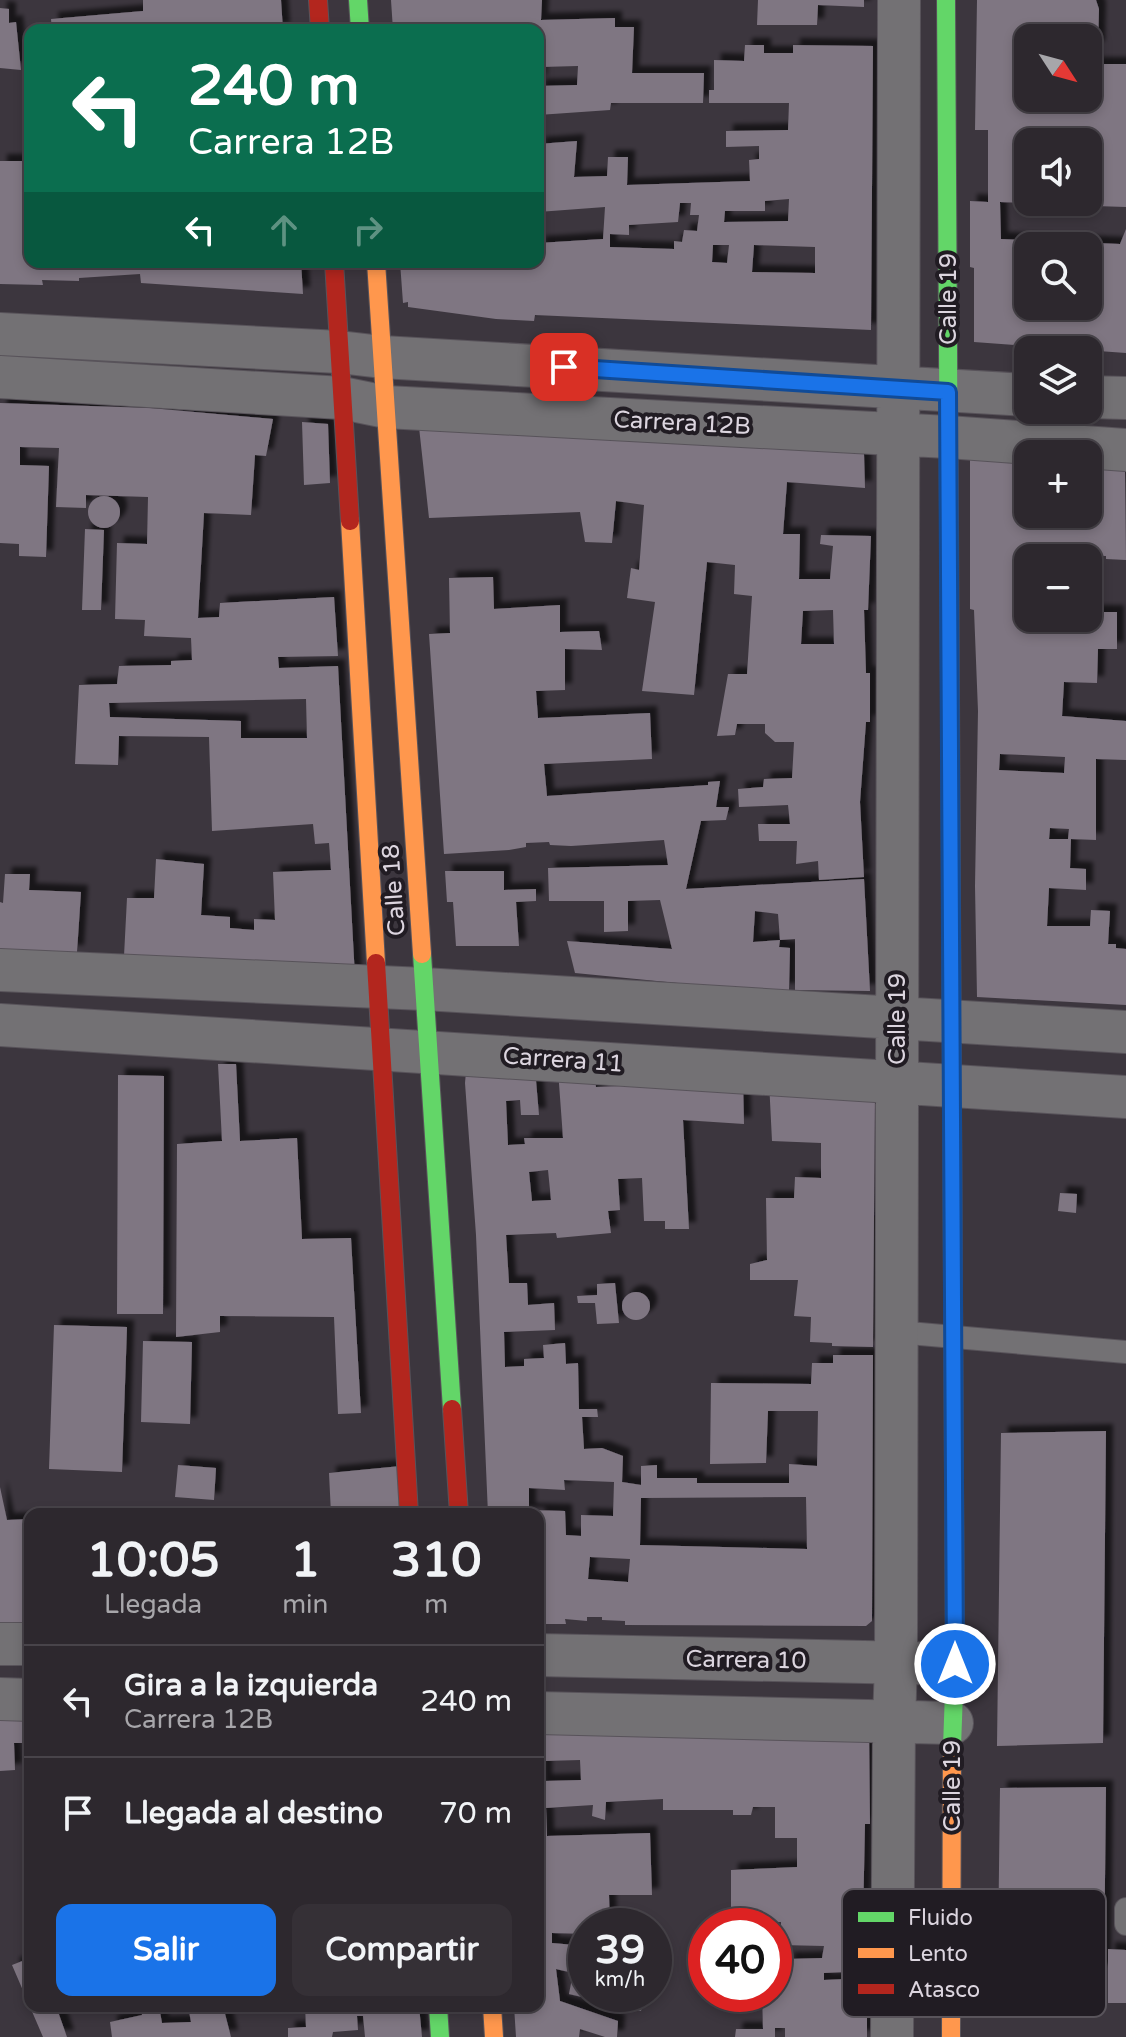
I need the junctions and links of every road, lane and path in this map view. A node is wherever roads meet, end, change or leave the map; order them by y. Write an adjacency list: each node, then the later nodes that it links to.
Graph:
1 (318, 0): 5 (street)
2 (358, 0): 6 (street)
3 (899, 0): 8 (street, Calle 19)
4 (946, 0): 7 (street, Calle 19)
5 (320, 24)
6 (360, 24)
7 (947, 143): 8 (street); 16 (street, Calle 19)
8 (898, 150): 15 (street, Calle 19)
9 (334, 268): 12 (street, Calle 18)
10 (376, 268): 13 (street, Calle 18)
11 (0, 334): 12 (street, Carrera 12B)
12 (339, 352): 13 (street, Carrera 12B); 19 (street, Calle 18)
13 (382, 357): 15 (street, Carrera 12B); 21 (street, Calle 18)
14 (0, 377): 19 (street, Carrera 12B)
15 (898, 387): 16 (street, Carrera 12B); 22 (street, Calle 19)
16 (948, 392): 17 (street, Carrera 12B); 23 (street, Calle 19)
17 (1014, 394)
18 (1102, 397): 20 (street)
19 (342, 398): 21 (street, Carrera 12B); 28 (street, Calle 18)
20 (1126, 398)
21 (386, 407): 22 (street, Carrera 12B); 29 (street, Calle 18)
22 (898, 435): 23 (street, Carrera 12B); 26 (street, Calle 19)
23 (948, 437): 24 (street, Carrera 12B); 25 (street, Calle 19)
24 (1126, 450)
25 (949, 596): 26 (street); 31 (street, Calle 19)
26 (898, 602): 30 (street, Calle 19)
27 (0, 970): 28 (street)
28 (377, 988): 29 (street); 34 (street, Calle 18)
29 (424, 989): 30 (street); 35 (street, Calle 18)
30 (897, 1018): 31 (street); 36 (street, Calle 19)
31 (951, 1020): 33 (street); 37 (street, Calle 19)
32 (0, 1025): 34 (street, Carrera 11)
33 (1126, 1032)
34 (381, 1047): 35 (street, Carrera 11); 42 (street, Calle 18)
35 (429, 1052): 36 (street, Carrera 11); 43 (street, Calle 18)
36 (897, 1083): 37 (street, Carrera 11); 39 (street, Calle 19)
37 (951, 1085): 38 (street, Carrera 11); 40 (street, Calle 19)
38 (1126, 1097)
39 (897, 1332): 40 (lane); 48 (street, Calle 19)
40 (953, 1337): 41 (lane); 49 (street, Calle 19)
41 (1126, 1352)
42 (409, 1508)
43 (459, 1508)
44 (0, 1644): 45 (street)
45 (24, 1644)
46 (544, 1655): 47 (street, Carrera 10)
47 (697, 1659): 48 (street, Carrera 10); 53 (street)
48 (896, 1663): 49 (street, Carrera 10); 54 (street, Calle 19)
49 (955, 1664): 55 (street, Calle 19)
50 (0, 1699): 51 (street)
51 (24, 1700)
52 (544, 1713): 53 (street)
53 (691, 1717): 54 (street)
54 (894, 1722): 55 (street); 56 (street, Calle 19)
55 (952, 1723): 57 (street, Calle 19)
56 (893, 1889)
57 (951, 1889)
58 (1126, 1909): 59 (lane)
59 (1126, 1924)
60 (438, 2012): 64 (street)
61 (492, 2012): 65 (street)
62 (892, 2017): 66 (street, Calle 19)
63 (951, 2017): 67 (street, Calle 19)
64 (440, 2037)
65 (494, 2037)
66 (892, 2037)
67 (951, 2037)

